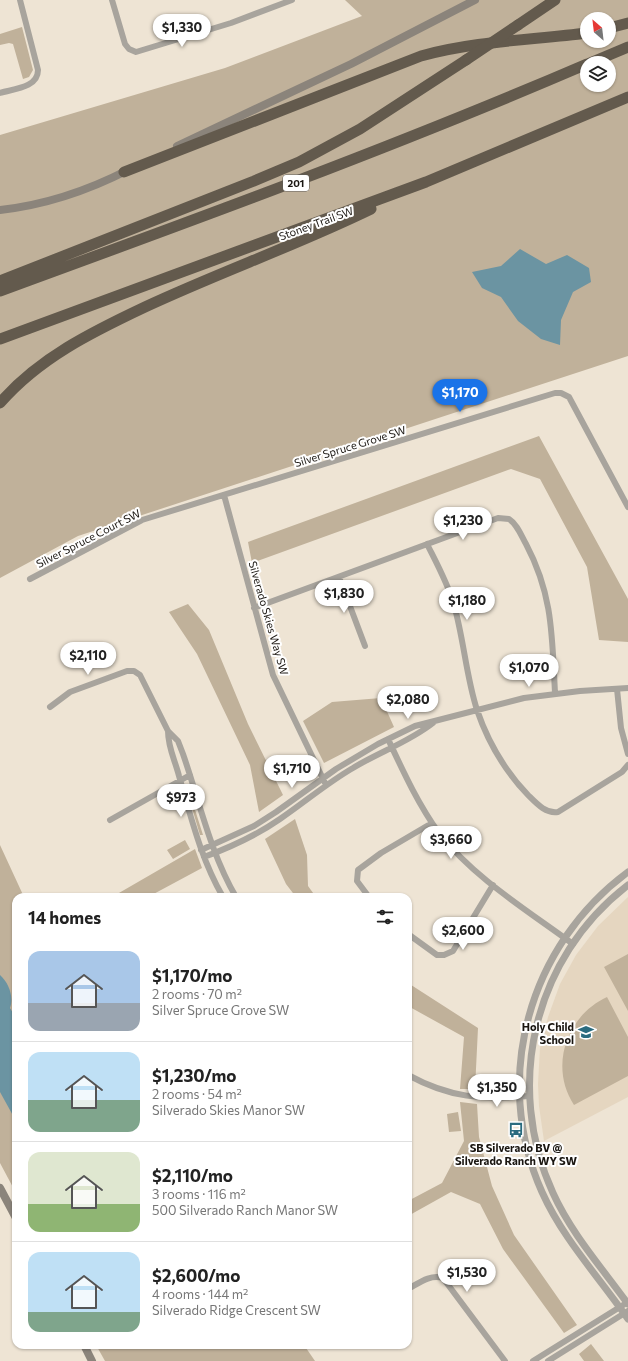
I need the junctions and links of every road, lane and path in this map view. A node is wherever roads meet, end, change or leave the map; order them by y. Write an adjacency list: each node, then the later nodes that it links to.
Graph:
1 (20, 0): 12 (street)
2 (112, 0): 3 (street)
3 (292, 0)
4 (475, 0): 14 (main road)
5 (555, 0): 17 (highway, bridge)
6 (628, 23): 7 (highway)
7 (616, 26)
8 (580, 34): 14 (highway)
9 (628, 47): 10 (highway)
10 (607, 56)
11 (580, 67): 18 (highway, 201)
12 (0, 93)
13 (628, 98): 15 (highway, Stoney Trail SW)
14 (124, 172): 16 (main road)
15 (426, 182): 19 (highway, Stoney Trail SW); 20 (highway)
16 (0, 210)
17 (0, 281)
18 (0, 291)
19 (0, 339)
20 (0, 403)
21 (224, 495): 22 (street, Silver Spruce Grove SW); 25 (street, Silver Spruce Court SW); 26 (street, Silverado Skies Way SW)
22 (628, 507)
23 (427, 544): 24 (street); 30 (street); 32 (street)
24 (339, 577): 26 (street); 27 (street)
25 (30, 578)
26 (254, 608): 40 (street, Silverado Skies Way SW)
27 (365, 646)
28 (628, 688): 29 (street)
29 (617, 689): 30 (street); 37 (street)
30 (555, 693): 32 (street)
31 (50, 707): 34 (street)
32 (477, 709): 33 (street); 38 (street)
33 (436, 721): 35 (street); 36 (street)
34 (168, 731): 39 (street); 41 (street)
35 (388, 739): 36 (street); 40 (street)
36 (391, 747): 42 (street); 44 (street)
37 (628, 754)
38 (628, 765)
39 (190, 775): 41 (street); 45 (street)
40 (322, 778): 42 (street, Silverado Skies Way SW); 45 (street)
41 (181, 781): 43 (street); 46 (street)
42 (326, 785): 47 (street)
43 (110, 820)
44 (432, 823): 50 (street); 54 (street)
45 (212, 846): 46 (street); 47 (street)
46 (201, 850): 48 (street)
47 (215, 853): 48 (street); 53 (street)
48 (204, 857): 52 (street)
49 (628, 872): 56 (street)
50 (493, 885): 55 (street); 56 (street)
51 (628, 885): 57 (street)
52 (220, 893)
53 (234, 893)
54 (366, 893)
55 (412, 937)
56 (564, 937): 57 (street); 60 (street)
57 (573, 944): 59 (street)
58 (412, 1078): 60 (street)
59 (529, 1096): 60 (street); 64 (street)
60 (520, 1097): 65 (street)
61 (0, 1188): 62 (main road)
62 (12, 1210)
63 (412, 1287): 68 (street)
64 (628, 1303): 65 (street)
65 (625, 1313): 69 (street); 70 (street)
66 (86, 1349): 67 (main road)
67 (92, 1361)
68 (505, 1361)
69 (533, 1361)
70 (548, 1361)

